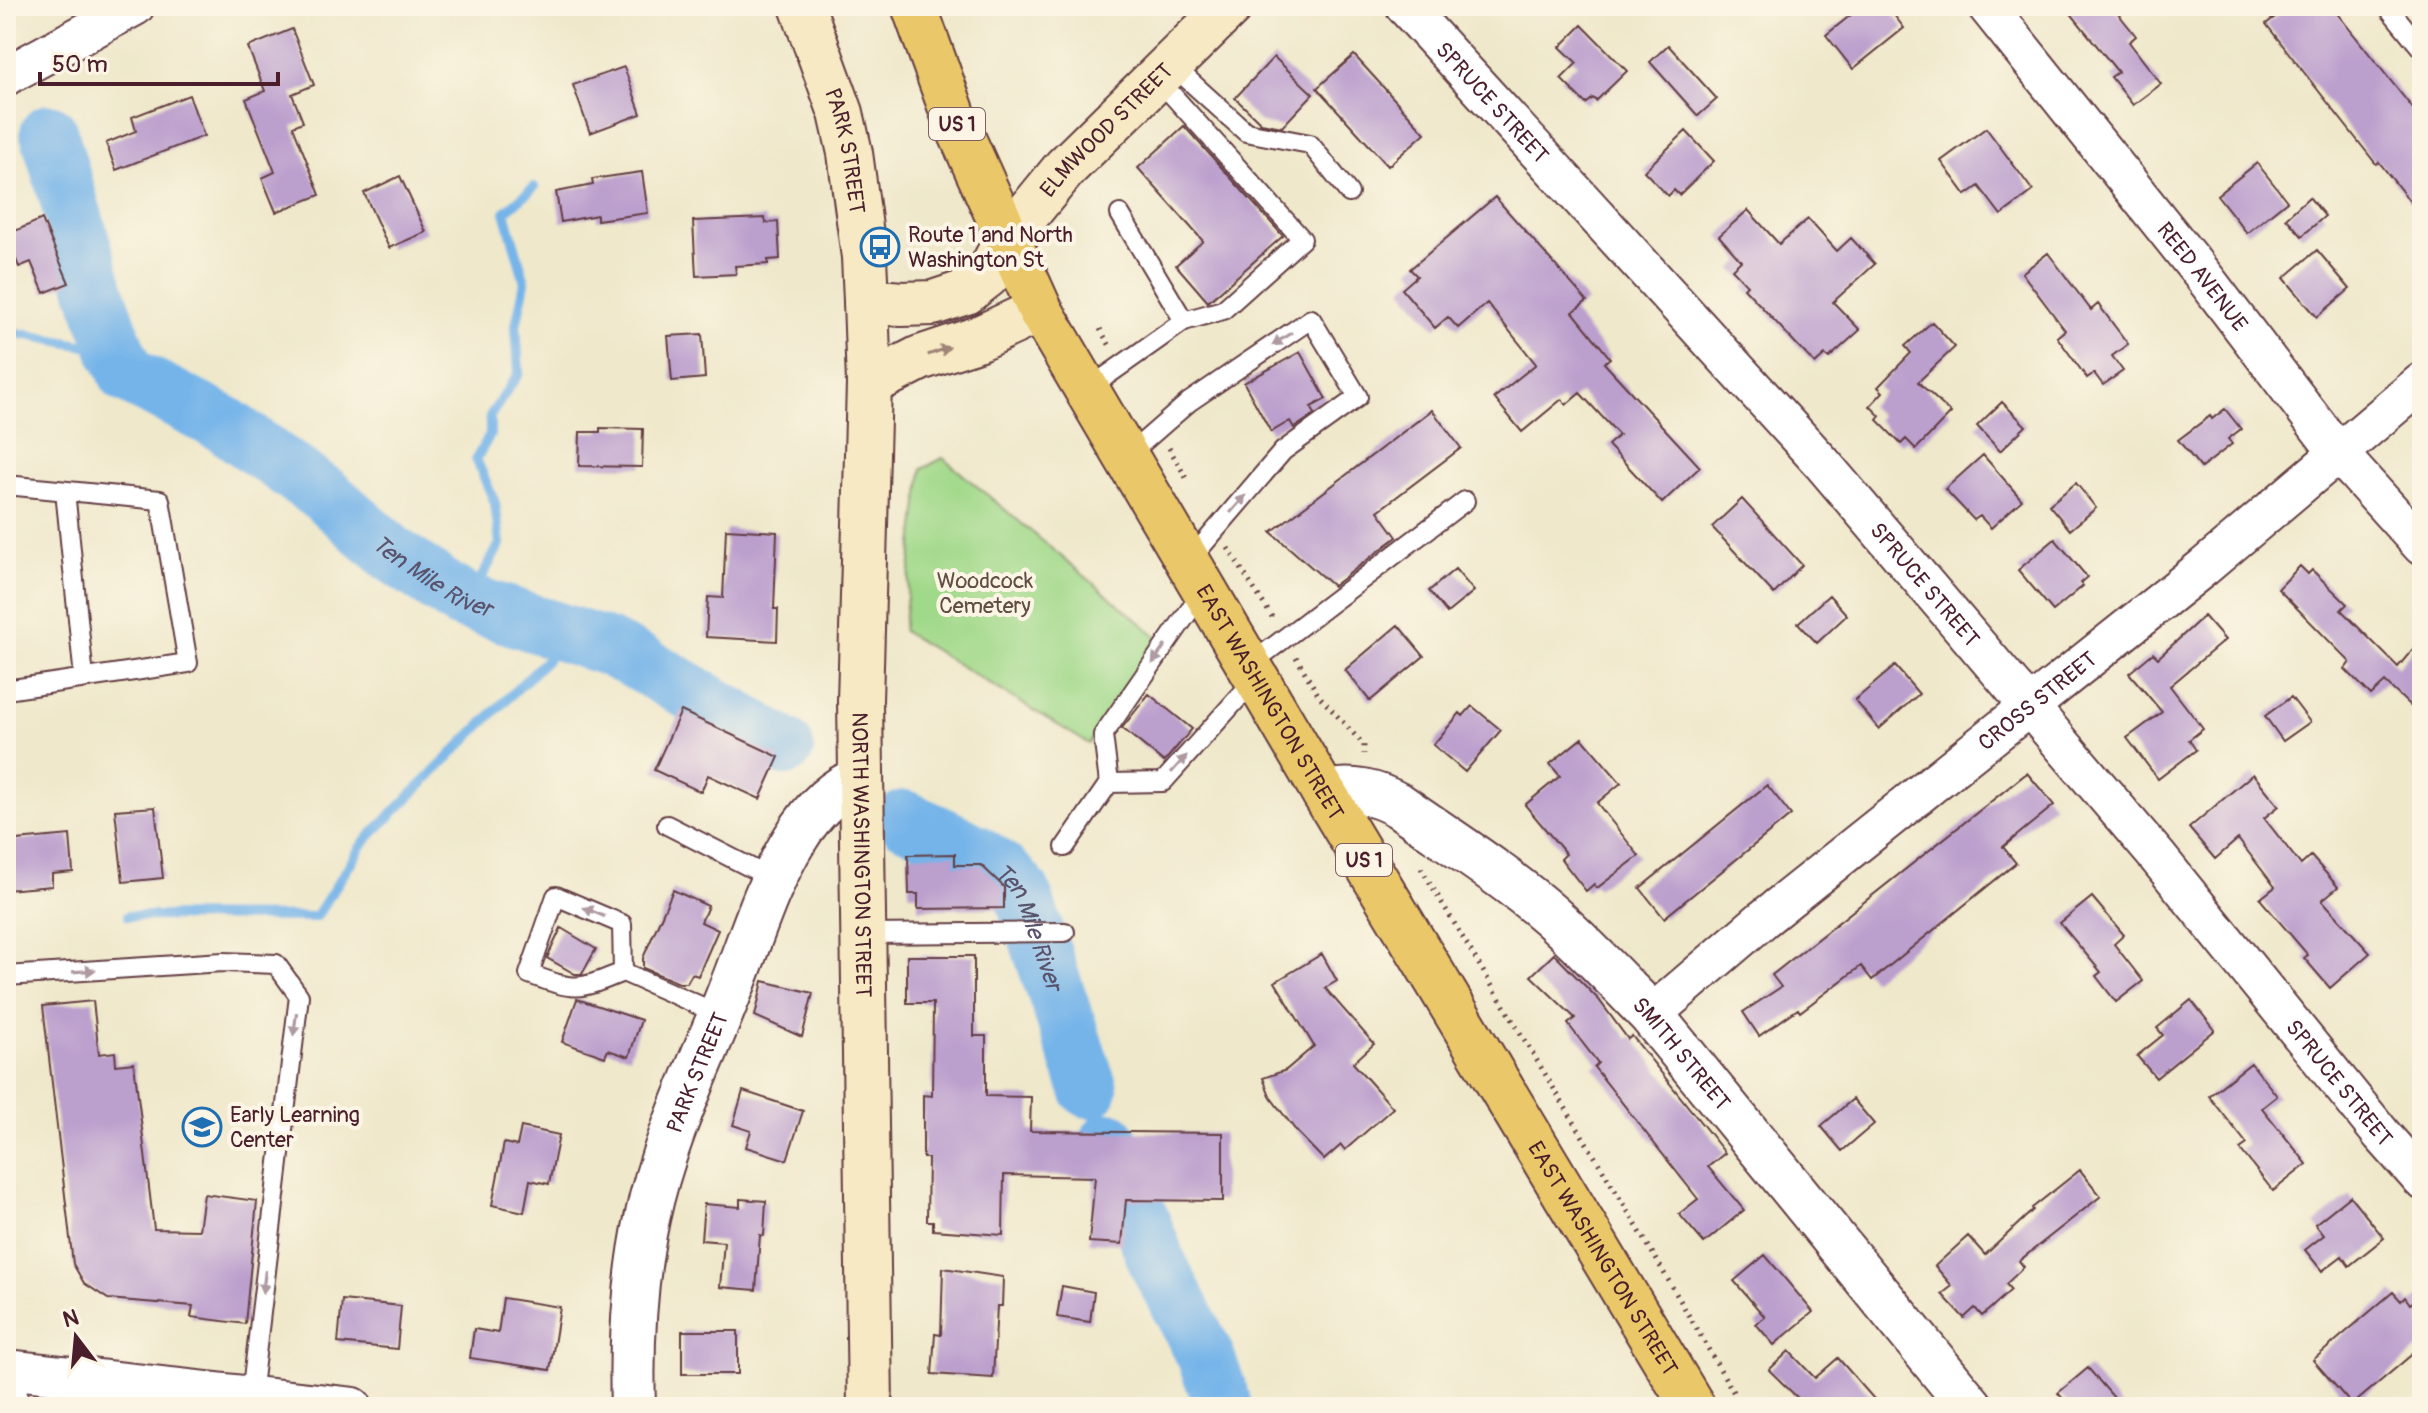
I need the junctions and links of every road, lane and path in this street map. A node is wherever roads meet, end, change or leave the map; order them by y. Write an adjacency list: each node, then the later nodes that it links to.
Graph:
1 (135, 6): 10 (street)
2 (802, 6): 14 (main road, PARK STREET)
3 (914, 6): 13 (main road, US 1)
4 (1230, 6): 9 (main road, ELMWOOD STREET)
5 (1405, 6): 30 (street, SPRUCE STREET)
6 (1987, 6): 20 (street, REED AVENUE)
7 (2387, 6): 8 (lane)
8 (2422, 49)
9 (1164, 71): 11 (lane); 13 (main road, ELMWOOD STREET); 16 (lane)
10 (6, 76)
11 (1349, 193)
12 (1120, 214): 16 (lane)
13 (1006, 240): 14 (main road, ELMWOOD STREET); 15 (main road, EAST WASHINGTON STREET / US 1)
14 (866, 301): 18 (main road, NORTH WASHINGTON STREET)
15 (1040, 310): 18 (main road, one-way to 15); 19 (main road, EAST WASHINGTON STREET / US 1)
16 (1184, 321): 19 (lane)
17 (2422, 382): 20 (street, CROSS STREET)
18 (869, 384): 31 (main road, NORTH WASHINGTON STREET)
19 (1085, 391): 21 (main road, EAST WASHINGTON STREET / US 1)
20 (2339, 454): 25 (street, REED AVENUE); 30 (street, CROSS STREET)
21 (1125, 458): 26 (main road, EAST WASHINGTON STREET / US 1); 26 (lane, one-way to 21)
22 (6, 485): 23 (lane)
23 (65, 491): 28 (lane); 28 (lane)
24 (1465, 501): 27 (lane)
25 (2422, 546)
26 (1196, 577): 27 (main road, EAST WASHINGTON STREET / US 1); 32 (lane, one-way to 32)
27 (1252, 672): 32 (lane, one-way to 27); 33 (main road, EAST WASHINGTON STREET / US 1)
28 (84, 678): 29 (lane)
29 (6, 690)
30 (2031, 706): 43 (street, CROSS STREET); 44 (street, SPRUCE STREET)
31 (860, 779): 37 (street, PARK STREET); 39 (main road, NORTH WASHINGTON STREET)
32 (1109, 783): 35 (lane)
33 (1324, 793): 43 (street, SMITH STREET); 51 (main road, EAST WASHINGTON STREET / US 1)
34 (667, 825): 37 (lane)
35 (1065, 847)
36 (1420, 866): 52 (path)
37 (775, 880): 42 (street, PARK STREET)
38 (1065, 932): 39 (lane)
39 (864, 934): 50 (main road, NORTH WASHINGTON STREET)
40 (623, 972): 40 (lane, one-way to 40); 42 (lane)
41 (6, 976): 46 (lane, one-way to 46)
42 (721, 1015): 49 (street, PARK STREET)
43 (1651, 1015): 53 (street, SMITH STREET)
44 (2422, 1180)
45 (6, 1371): 46 (street); 47 (street)
46 (251, 1396): 48 (street)
47 (9, 1407)
48 (353, 1407)
49 (633, 1407)
50 (870, 1407)
51 (1693, 1407)
52 (1742, 1407)
53 (1971, 1407)

